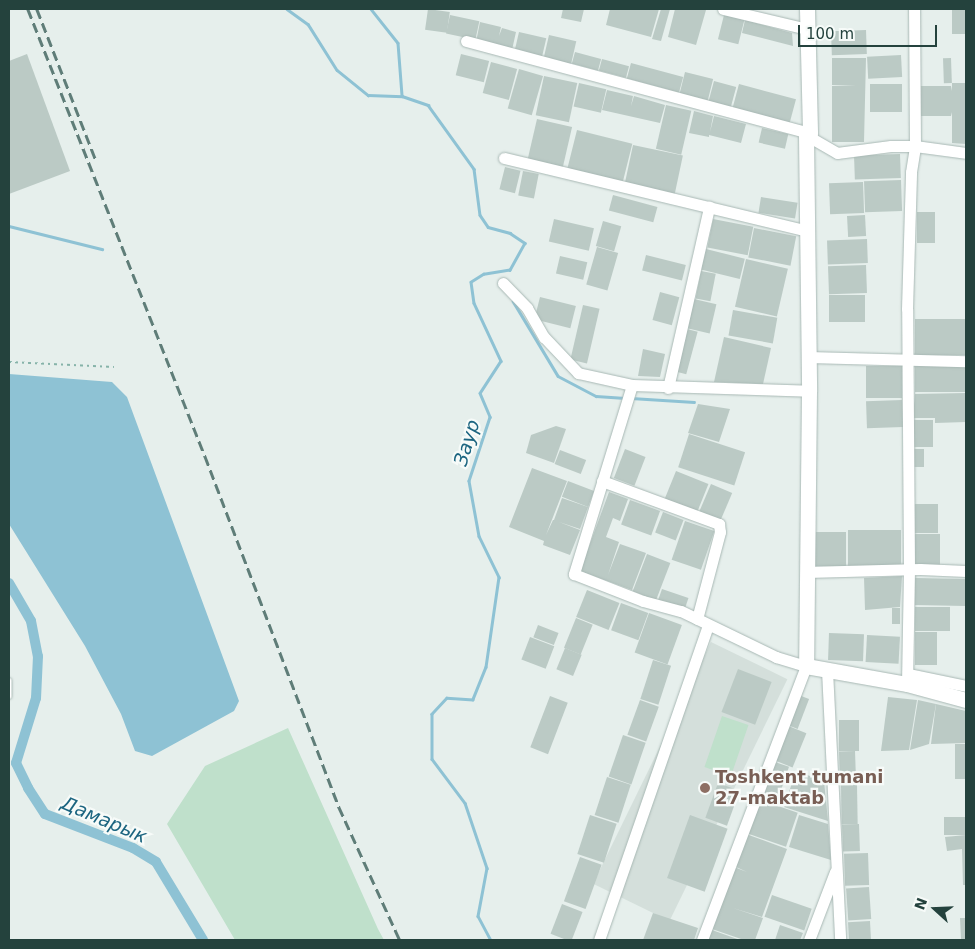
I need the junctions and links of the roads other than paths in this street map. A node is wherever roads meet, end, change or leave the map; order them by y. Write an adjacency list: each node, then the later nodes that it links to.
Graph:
1 (722, 9): 4 (street)
2 (807, 9): 4 (street)
3 (914, 9): 7 (street)
4 (807, 29): 6 (street)
5 (466, 41): 6 (street)
6 (808, 134): 7 (street); 11 (street)
7 (915, 146): 8 (street); 14 (street)
8 (966, 153)
9 (504, 158): 10 (street)
10 (708, 207): 11 (street); 17 (street)
11 (808, 231): 13 (street)
12 (503, 283): 16 (street)
13 (808, 357): 14 (street); 18 (street)
14 (907, 358): 15 (street); 20 (street)
15 (966, 361)
16 (632, 385): 17 (street); 19 (street)
17 (668, 388): 18 (street)
18 (808, 391): 22 (street)
19 (602, 481): 23 (street); 23 (street)
20 (909, 569): 21 (street); 22 (street); 27 (street)
21 (966, 571)
22 (806, 572): 25 (street)
23 (697, 619): 24 (street)
24 (708, 624): 25 (street); 33 (street)
25 (806, 666): 26 (street); 34 (street)
26 (828, 670): 27 (street); 32 (street)
27 (908, 679): 29 (street); 31 (street)
28 (9, 681): 30 (lane)
29 (966, 686)
30 (9, 696)
31 (966, 700)
32 (837, 866): 35 (street); 36 (street)
33 (600, 940)
34 (702, 940)
35 (810, 940)
36 (840, 940)

